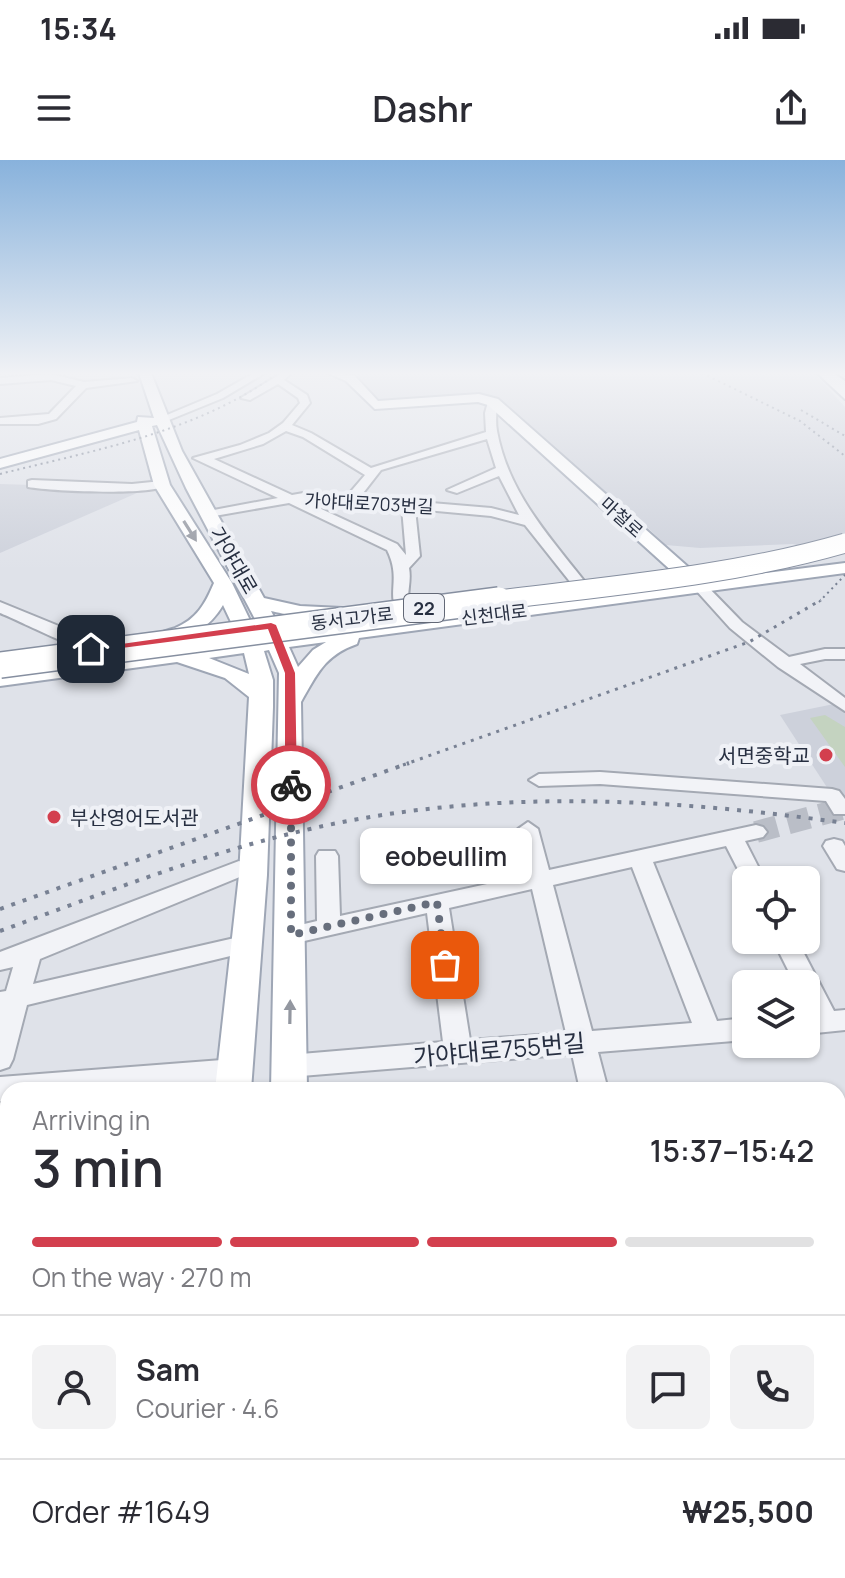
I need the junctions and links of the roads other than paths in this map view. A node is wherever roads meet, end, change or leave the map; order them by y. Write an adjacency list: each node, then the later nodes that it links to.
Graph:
1 (91, 439): 12 (main road)
2 (150, 439): 16 (main road, 가야대로)
3 (161, 439): 11 (main road, 가야대로)
4 (261, 439): 10 (street)
5 (314, 439): 14 (street)
6 (474, 439): 14 (street)
7 (493, 439): 13 (street)
8 (535, 439): 28 (main road, 마철로)
9 (222, 457): 18 (street)
10 (203, 458): 11 (street); 20 (street)
11 (178, 462): 22 (main road, 가야대로)
12 (0, 464)
13 (503, 470): 17 (street); 23 (street)
14 (372, 474): 19 (street)
15 (32, 484): 16 (street)
16 (162, 485): 29 (main road, 가야대로, one-way to 29)
17 (453, 490)
18 (309, 496): 19 (street, 가야대로703번길); 20 (street, 가야대로703번길)
19 (351, 499): 21 (street, 가야대로703번길)
20 (289, 500): 22 (street, 가야대로703번길); 26 (street)
21 (408, 504): 23 (street, 가야대로703번길); 26 (street)
22 (208, 515): 32 (main road, 가야대로)
23 (530, 522): 30 (street)
24 (845, 543): 43 (highway, 동서고가로 / 22, bridge)
25 (845, 552): 28 (main road, 신천대로); 44 (highway, 동서고가로 / 22)
26 (403, 566): 34 (street)
27 (845, 568): 31 (main road, 신천대로)
28 (684, 573): 30 (main road, 신천대로); 31 (main road, 마철로)
29 (223, 583): 38 (main road, 가야대로); 39 (main road)
30 (580, 585): 34 (main road, 신천대로)
31 (701, 588): 36 (main road, 신천대로); 42 (street)
32 (258, 602): 35 (main road); 37 (main road, 가야대로)
33 (0, 607): 40 (street)
34 (402, 608): 35 (main road, 신천대로)
35 (371, 612): 37 (main road, 신천대로)
36 (438, 621): 37 (main road, 신천대로); 47 (main road)
37 (275, 634): 38 (main road, 신천대로); 47 (main road, 가야대로)
38 (248, 637): 39 (main road, 신천대로); 47 (main road, 가야대로)
39 (167, 648): 40 (main road, 신천대로); 45 (main road, 신천대로); 47 (main road)
40 (91, 649): 43 (main road, 신천대로)
41 (845, 654): 42 (street)
42 (784, 663): 46 (street)
43 (0, 664)
44 (0, 672)
45 (0, 679)
46 (837, 693): 48 (street)
47 (277, 703): 57 (main road); 61 (main road); 66 (main road, 가야대로)
48 (845, 706)
49 (539, 780): 50 (street)
50 (843, 809)
51 (528, 829): 58 (street)
52 (756, 832): 53 (street)
53 (732, 837): 55 (street); 56 (street)
54 (327, 856): 60 (street)
55 (640, 858): 58 (street); 70 (street)
56 (747, 866)
57 (239, 869): 62 (main road); 63 (street)
58 (540, 880): 59 (street); 71 (street)
59 (437, 902): 60 (street); 72 (street)
60 (329, 926): 61 (street)
61 (291, 928): 74 (main road, one-way to 61)
62 (239, 946): 66 (main road); 67 (street)
63 (29, 953): 65 (street); 67 (street)
64 (792, 954): 68 (street)
65 (0, 961)
66 (241, 998): 75 (main road, 가야대로)
67 (8, 1000): 73 (street)
68 (826, 1022)
69 (732, 1030): 70 (street, 가야대로755번길)
70 (709, 1032): 71 (street, 가야대로755번길)
71 (582, 1042): 72 (street, 가야대로755번길); 77 (street)
72 (458, 1052): 74 (street, 가야대로755번길)
73 (0, 1059)
74 (289, 1078)
75 (234, 1080): 76 (street)
76 (182, 1082)
77 (592, 1082)

